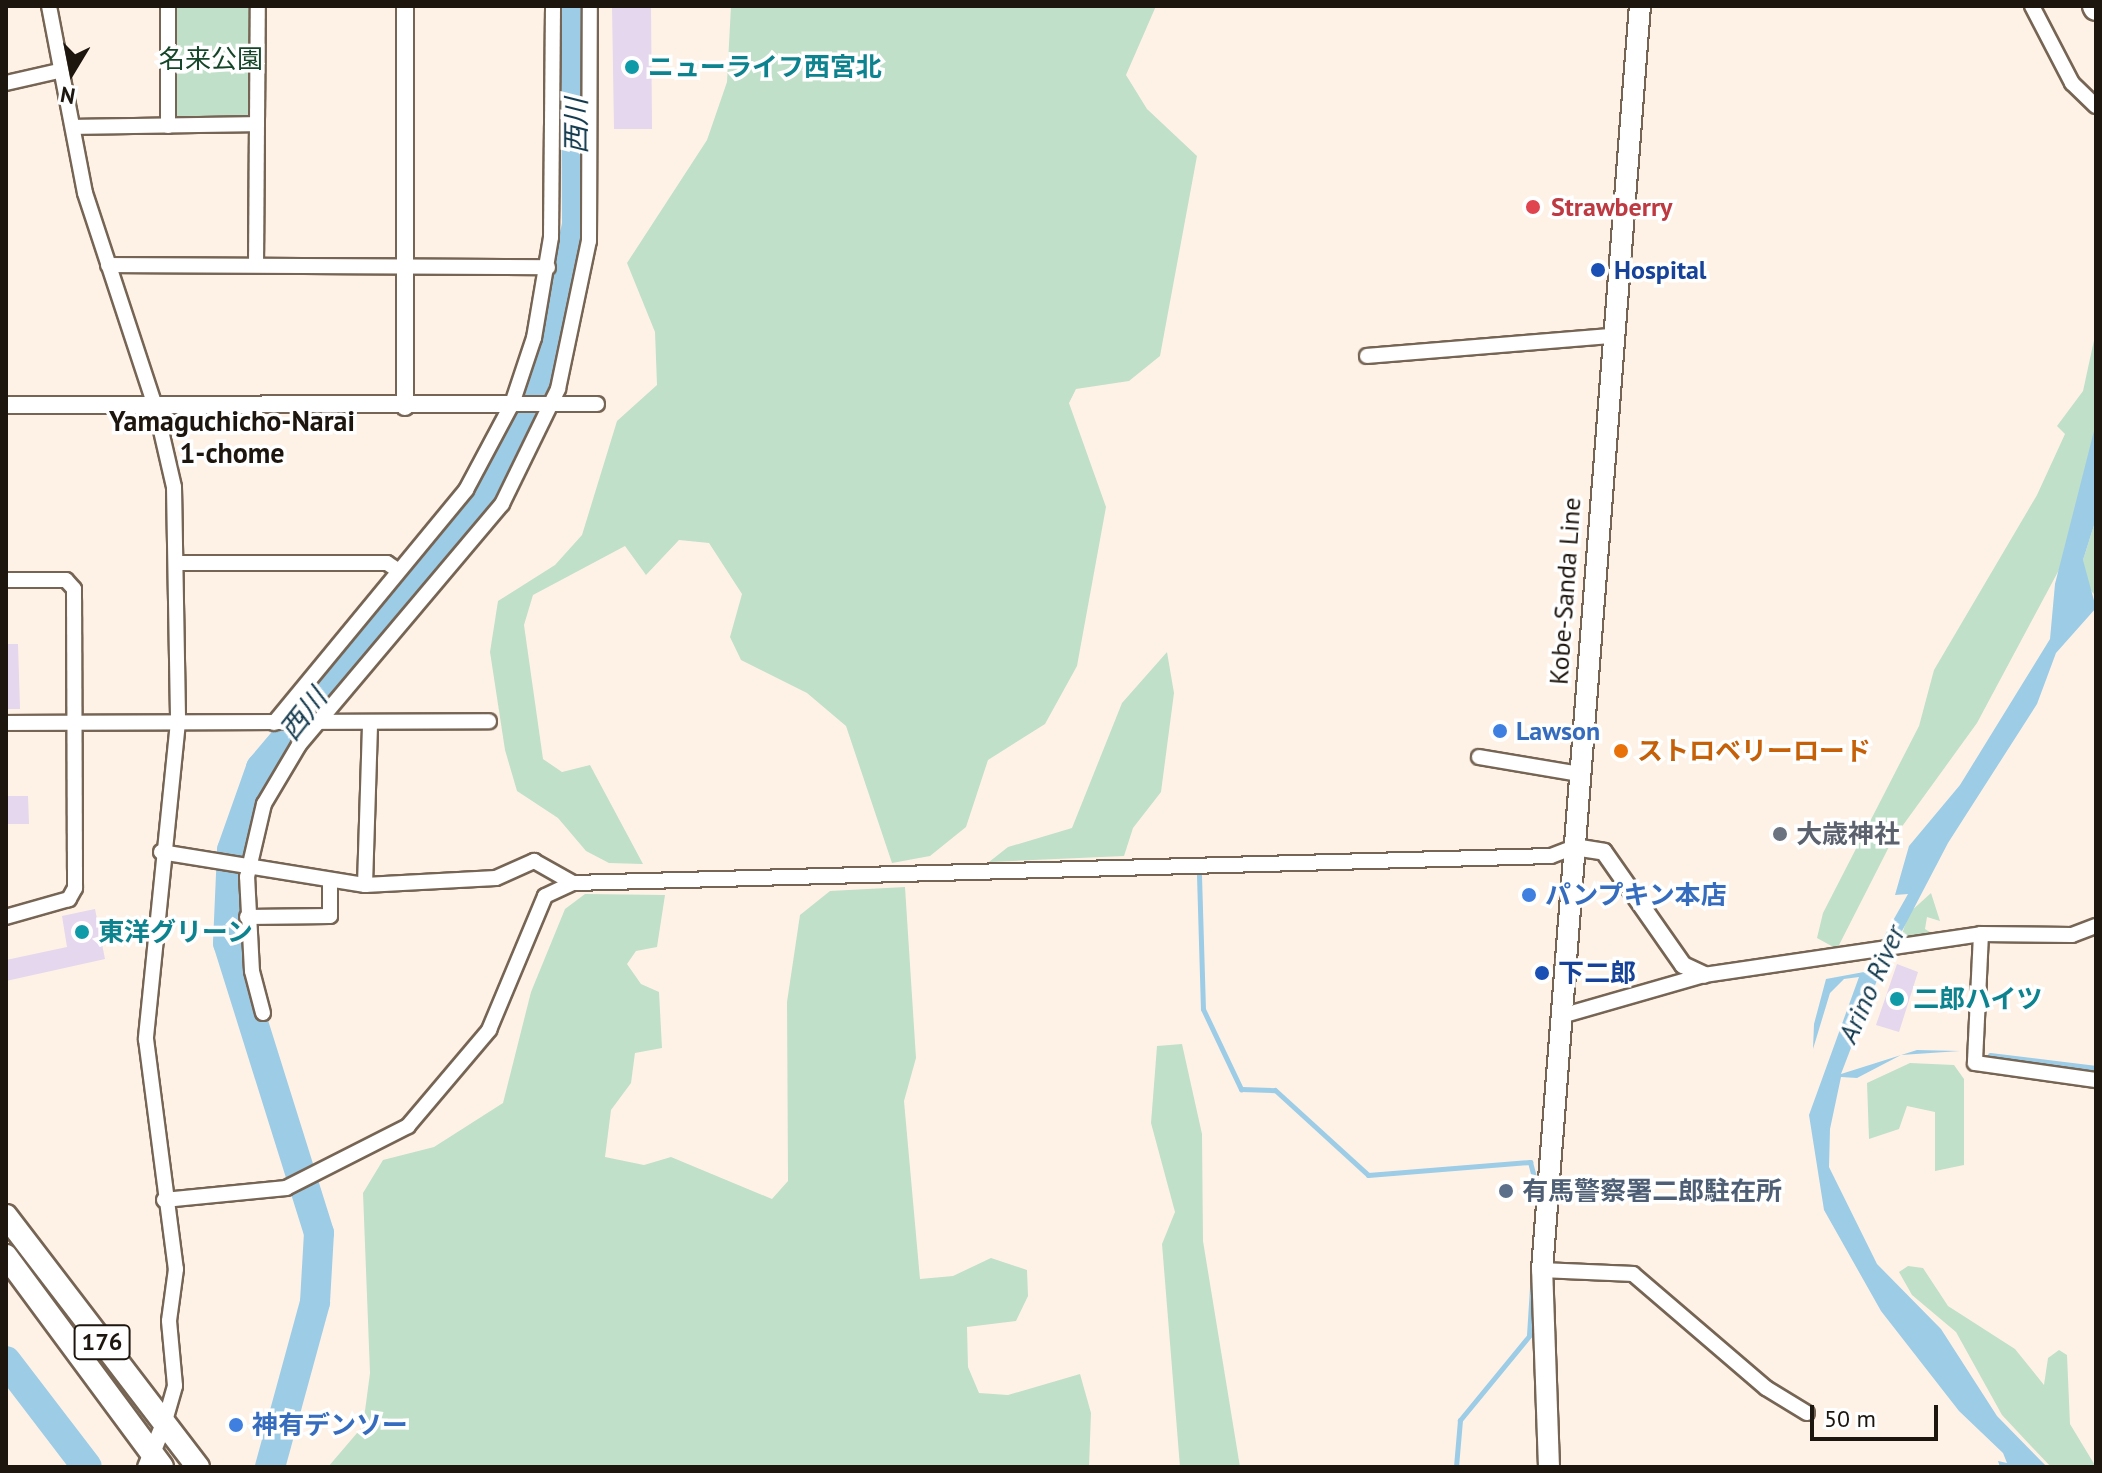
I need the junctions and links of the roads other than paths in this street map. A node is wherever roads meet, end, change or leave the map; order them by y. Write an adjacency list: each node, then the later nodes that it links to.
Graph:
1 (49, 6): 9 (street)
2 (168, 6): 13 (street)
3 (258, 6): 12 (street)
4 (405, 6): 17 (street)
5 (553, 6): 18 (street)
6 (590, 6): 22 (street)
7 (1640, 6): 19 (main road, Kobe-Sanda Line)
8 (2032, 6): 11 (street)
9 (59, 71): 10 (street); 14 (street)
10 (6, 83)
11 (2096, 106)
12 (257, 124): 13 (street); 16 (street)
13 (168, 126): 14 (street)
14 (75, 127): 15 (street)
15 (108, 265): 16 (street); 26 (street)
16 (256, 265): 17 (street)
17 (405, 265): 18 (street); 25 (street)
18 (548, 267): 21 (street)
19 (1612, 336): 20 (street); 38 (main road, Kobe-Sanda Line)
20 (1367, 356)
21 (512, 404): 22 (street); 25 (street); 28 (street)
22 (553, 404): 23 (street); 35 (street)
23 (597, 404)
24 (6, 405): 26 (street)
25 (405, 407): 26 (street)
26 (156, 409): 27 (street)
27 (176, 563): 28 (street); 31 (street)
28 (399, 571): 34 (street)
29 (6, 580): 33 (street)
30 (489, 721): 36 (street)
31 (178, 722): 33 (street); 34 (street); 40 (street)
32 (6, 723): 33 (street)
33 (73, 723): 45 (street)
34 (274, 723): 35 (street)
35 (321, 723): 36 (street); 41 (street)
36 (370, 724): 44 (street)
37 (1479, 757): 38 (street)
38 (1579, 774): 39 (main road, Kobe-Sanda Line)
39 (1574, 847): 43 (street); 49 (street); 51 (main road, Kobe-Sanda Line)
40 (161, 852): 41 (street); 53 (street)
41 (249, 867): 42 (street); 46 (street)
42 (330, 881): 44 (street); 46 (street)
43 (573, 883): 44 (street); 53 (street)
44 (365, 885)
45 (6, 917)
46 (247, 917): 50 (street)
47 (2096, 926): 48 (street)
48 (1981, 934): 49 (street); 52 (street)
49 (1704, 975): 51 (street)
50 (263, 1013)
51 (1561, 1016): 56 (main road, Kobe-Sanda Line)
52 (2096, 1080)
53 (164, 1200): 58 (street)
54 (6, 1216): 58 (highway, 176)
55 (6, 1256): 59 (highway, 176)
56 (1542, 1270): 57 (street); 61 (main road, Kobe-Sanda Line)
57 (1807, 1413)
58 (164, 1424): 59 (street); 60 (highway, 176)
59 (153, 1463)
60 (198, 1467)
61 (1549, 1467)

